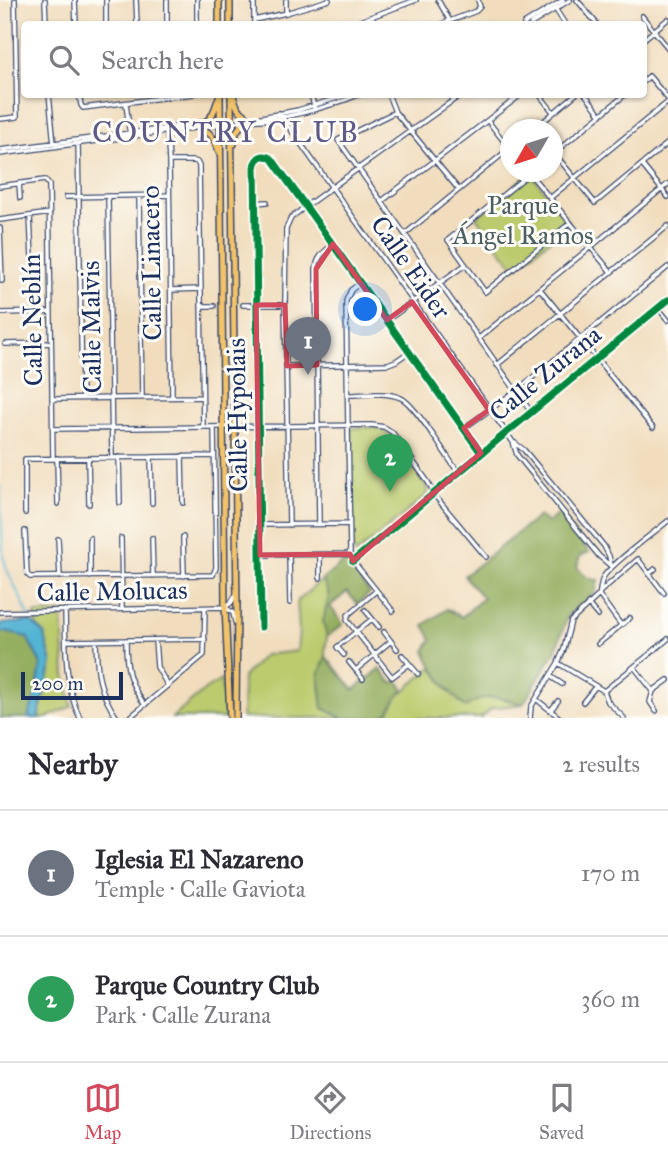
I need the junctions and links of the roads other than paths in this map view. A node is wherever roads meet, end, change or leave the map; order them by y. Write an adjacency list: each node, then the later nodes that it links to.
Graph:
1 (15, 0): 70 (street)
2 (45, 0): 23 (street)
3 (75, 0): 24 (street)
4 (106, 0): 25 (street)
5 (136, 0): 26 (street)
6 (167, 0): 27 (street)
7 (197, 0): 28 (street)
8 (219, 0): 29 (main road)
9 (230, 0): 30 (main road)
10 (254, 0): 31 (street)
11 (286, 0): 20 (street)
12 (329, 0): 20 (street)
13 (416, 0): 33 (street)
14 (438, 0): 34 (street)
15 (563, 0): 36 (street)
16 (570, 0): 19 (street)
17 (577, 0): 39 (street)
18 (478, 2): 35 (street)
19 (556, 10): 37 (street); 38 (street)
20 (286, 13): 32 (street)
21 (642, 16): 40 (street)
22 (668, 19): 42 (street)
23 (46, 21)
24 (76, 21)
25 (106, 21)
26 (137, 21)
27 (167, 21)
28 (197, 21)
29 (219, 21)
30 (230, 21)
31 (254, 21)
32 (258, 21)
33 (360, 21)
34 (449, 21)
35 (452, 21)
36 (529, 21)
37 (541, 21)
38 (563, 21)
39 (594, 21)
40 (646, 21)
41 (647, 22): 42 (street)
42 (654, 31): 43 (street); 44 (street)
43 (647, 36)
44 (668, 48)
45 (647, 77): 63 (street)
46 (49, 98): 83 (street)
47 (80, 98): 64 (street)
48 (158, 98): 64 (street)
49 (219, 98): 76 (main road)
50 (220, 98): 75 (main road)
51 (232, 98): 74 (main road)
52 (234, 98): 72 (main road)
53 (312, 98): 65 (street)
54 (340, 98): 65 (street)
55 (347, 98): 65 (street)
56 (390, 98): 66 (street)
57 (456, 98): 78 (street)
58 (517, 98): 73 (street)
59 (542, 98): 67 (street)
60 (571, 98): 67 (street)
61 (588, 98): 69 (street)
62 (621, 98): 69 (street)
63 (668, 100): 92 (street)
64 (126, 104): 79 (street)
65 (314, 107): 68 (street)
66 (395, 112): 78 (street); 91 (street)
67 (554, 113): 71 (street)
68 (280, 115): 72 (street); 98 (street, Calle Eider)
69 (601, 115): 92 (street)
70 (0, 119)
71 (547, 119)
72 (248, 120): 74 (street); 87 (main road)
73 (487, 121): 80 (street); 88 (street)
74 (232, 123): 75 (street); 87 (main road)
75 (219, 125): 76 (street); 85 (main road)
76 (199, 126): 77 (street); 85 (main road)
77 (167, 130): 79 (street); 89 (street, Calle Linacero)
78 (411, 131): 88 (street); 91 (street)
79 (130, 135): 81 (street)
80 (500, 137)
81 (78, 142): 83 (street); 104 (street)
82 (668, 144): 90 (street)
83 (54, 145): 84 (street)
84 (0, 152)
85 (221, 155): 167 (main road)
86 (500, 157): 100 (street)
87 (232, 158): 168 (main road)
88 (435, 160): 100 (street); 109 (street)
89 (169, 161): 101 (street, Calle Linacero); 130 (street)
90 (642, 165): 92 (street); 99 (street)
91 (358, 169): 98 (street); 109 (street)
92 (575, 178): 108 (street)
93 (517, 182): 122 (street)
94 (537, 182): 108 (street)
95 (19, 183): 97 (street); 107 (street); 113 (street, Calle Neblín)
96 (668, 184): 99 (street)
97 (0, 186)
98 (331, 188): 112 (street); 133 (street, Calle Eider)
99 (662, 189): 106 (street); 121 (street)
100 (459, 190): 119 (street)
101 (169, 195): 102 (street); 129 (street, Calle Linacero)
102 (139, 196): 105 (street); 161 (street)
103 (66, 197): 104 (street)
104 (79, 197): 105 (street); 159 (street)
105 (108, 197): 160 (street, Calle Malvis)
106 (668, 197)
107 (20, 198)
108 (550, 198): 116 (street)
109 (382, 201): 119 (street)
110 (255, 202): 111 (street); 112 (street, Calle Hypolais); 135 (street, Calle Hypolais)
111 (267, 202)
112 (306, 206): 120 (street); 136 (street)
113 (50, 213): 114 (street); 140 (street, Calle Neblín)
114 (30, 216): 115 (street); 125 (street)
115 (0, 219)
116 (570, 223): 121 (street); 122 (street)
117 (668, 226): 124 (street)
118 (0, 228): 126 (street)
119 (405, 234): 128 (street)
120 (333, 244): 127 (street); 151 (street)
121 (590, 248): 124 (street); 131 (street)
122 (466, 264): 128 (street)
123 (668, 267): 146 (street)
124 (611, 272): 142 (street)
125 (33, 279)
126 (2, 281)
127 (360, 283): 143 (street); 152 (street)
128 (439, 283): 133 (street); 145 (street)
129 (171, 289): 130 (street); 157 (street, Calle Linacero)
130 (201, 289): 137 (street)
131 (540, 289): 142 (street); 145 (street)
132 (668, 300): 139 (street, Calle Zurana)
133 (412, 302): 143 (street); 163 (street, Calle Eider)
134 (243, 305): 135 (street)
135 (256, 305): 136 (street); 169 (street, Calle Hypolais)
136 (285, 305): 154 (street)
137 (201, 306): 138 (street); 158 (street)
138 (214, 306)
139 (658, 308): 144 (street); 150 (street, Calle Zurana)
140 (51, 312): 141 (street); 147 (street, Calle Neblín)
141 (0, 313)
142 (560, 314): 146 (street); 153 (street)
143 (387, 320): 149 (street)
144 (668, 320)
145 (479, 338): 153 (street)
146 (580, 339): 150 (street); 155 (street)
147 (51, 343): 148 (street); 162 (street, Calle Neblín)
148 (5, 344)
149 (409, 352): 152 (street); 174 (street)
150 (596, 359): 164 (street, Calle Zurana); 175 (street)
151 (317, 365): 152 (street); 154 (street); 165 (street)
152 (347, 365): 156 (street)
153 (497, 365): 155 (street)
154 (287, 366): 170 (street)
155 (516, 391): 163 (street); 164 (street)
156 (347, 395): 166 (street); 187 (street)
157 (172, 397): 158 (street); 161 (street)
158 (202, 397): 171 (street)
159 (82, 398): 160 (street); 162 (street)
160 (111, 398): 161 (street); 173 (street, Calle Malvis)
161 (142, 398)
162 (52, 399): 176 (street, Calle Neblín)
163 (489, 410): 174 (street); 177 (street, Calle Eider)
164 (531, 412): 177 (street, Calle Zurana)
165 (317, 425): 166 (street); 170 (street); 196 (street)
166 (348, 425): 188 (street); 197 (street)
167 (224, 426): 168 (street); 172 (street); 227 (main road)
168 (235, 426): 169 (street); 221 (main road)
169 (258, 426): 170 (street); 198 (street, Calle Hypolais)
170 (288, 426): 199 (street)
171 (203, 427): 172 (street); 173 (street)
172 (214, 427): 181 (street)
173 (112, 428): 176 (street); 182 (street, Calle Malvis)
174 (464, 428): 179 (street)
175 (653, 428)
176 (53, 429): 185 (street, Calle Neblín)
177 (506, 433): 178 (street, Calle Eider); 179 (street, Calle Zurana)
178 (513, 442): 212 (street, Calle Eider); 212 (street, Calle Eider)
179 (481, 453): 187 (street, Calle Zurana)
180 (182, 456): 181 (street); 184 (street); 191 (street)
181 (214, 456): 216 (street)
182 (112, 457): 183 (street); 186 (street)
183 (119, 457): 184 (street); 189 (street)
184 (151, 457): 190 (street)
185 (55, 458): 186 (street); 192 (street, Calle Neblín); 194 (street)
186 (89, 458): 193 (street)
187 (458, 472): 188 (street, Calle Zurana)
188 (435, 492): 210 (street); 211 (street, Calle Zurana)
189 (120, 503)
190 (152, 503)
191 (183, 503)
192 (58, 504)
193 (89, 504)
194 (25, 513)
195 (668, 521): 212 (street)
196 (319, 524): 197 (street); 199 (street)
197 (349, 524): 206 (street)
198 (259, 525): 199 (street); 207 (street, Calle Hypolais)
199 (289, 525)
200 (24, 531): 217 (street)
201 (183, 537): 216 (street)
202 (90, 538): 218 (street)
203 (121, 538): 219 (street)
204 (152, 538): 215 (street)
205 (58, 539): 217 (street)
206 (350, 554): 209 (street); 211 (street)
207 (260, 555): 208 (street); 238 (street, Calle Hypolais)
208 (289, 555): 209 (street); 225 (street)
209 (320, 555): 220 (street)
210 (486, 557)
211 (353, 561): 222 (street)
212 (612, 567): 223 (street)
213 (655, 569): 214 (street)
214 (649, 574): 223 (street); 224 (street)
215 (153, 576): 216 (street); 219 (street)
216 (184, 576)
217 (60, 577): 218 (street)
218 (90, 577): 219 (street)
219 (121, 577): 229 (street)
220 (320, 579)
221 (237, 590): 227 (street); 240 (main road)
222 (376, 592): 232 (street); 242 (street)
223 (600, 593): 226 (street); 237 (street)
224 (664, 593)
225 (290, 603)
226 (589, 604): 234 (street); 256 (street)
227 (225, 607): 228 (street, Calle Molucas); 240 (street); 278 (main road)
228 (205, 608): 229 (street, Calle Molucas); 243 (street)
229 (122, 609): 230 (street, Calle Molucas)
230 (65, 610): 233 (street, Calle Molucas); 248 (street)
231 (365, 610): 236 (street)
232 (393, 611)
233 (0, 612)
234 (598, 616)
235 (630, 618): 237 (street)
236 (372, 619): 239 (street); 242 (street)
237 (621, 625): 250 (street)
238 (261, 627)
239 (379, 627)
240 (236, 630): 279 (main road)
241 (384, 632): 249 (street)
242 (355, 633): 252 (street); 253 (street)
243 (205, 639): 247 (street); 265 (street)
244 (668, 639): 258 (street)
245 (96, 640): 246 (street); 248 (street); 276 (street)
246 (126, 640): 247 (street); 272 (street)
247 (156, 640): 265 (street)
248 (66, 641): 275 (street)
249 (391, 641): 251 (street); 253 (street)
250 (598, 644)
251 (397, 649)
252 (344, 655)
253 (374, 655): 257 (street); 259 (street)
254 (402, 655): 257 (street)
255 (349, 662): 259 (street)
256 (558, 663): 261 (street); 266 (street)
257 (409, 664): 260 (street)
258 (634, 667): 267 (street); 268 (street)
259 (356, 670): 262 (street)
260 (418, 674)
261 (550, 676): 264 (street); 269 (street)
262 (363, 679)
263 (668, 680): 268 (street)
264 (562, 684)
265 (168, 686): 272 (street)
266 (596, 686): 267 (street); 271 (street)
267 (604, 691): 282 (street)
268 (653, 691): 274 (street)
269 (536, 699): 273 (street); 280 (street)
270 (558, 701): 273 (street)
271 (583, 702)
272 (145, 705): 277 (street)
273 (551, 710): 281 (street)
274 (656, 711)
275 (80, 718)
276 (117, 718)
277 (129, 718)
278 (230, 718)
279 (236, 718)
280 (530, 718)
281 (561, 718)
282 (624, 718)

